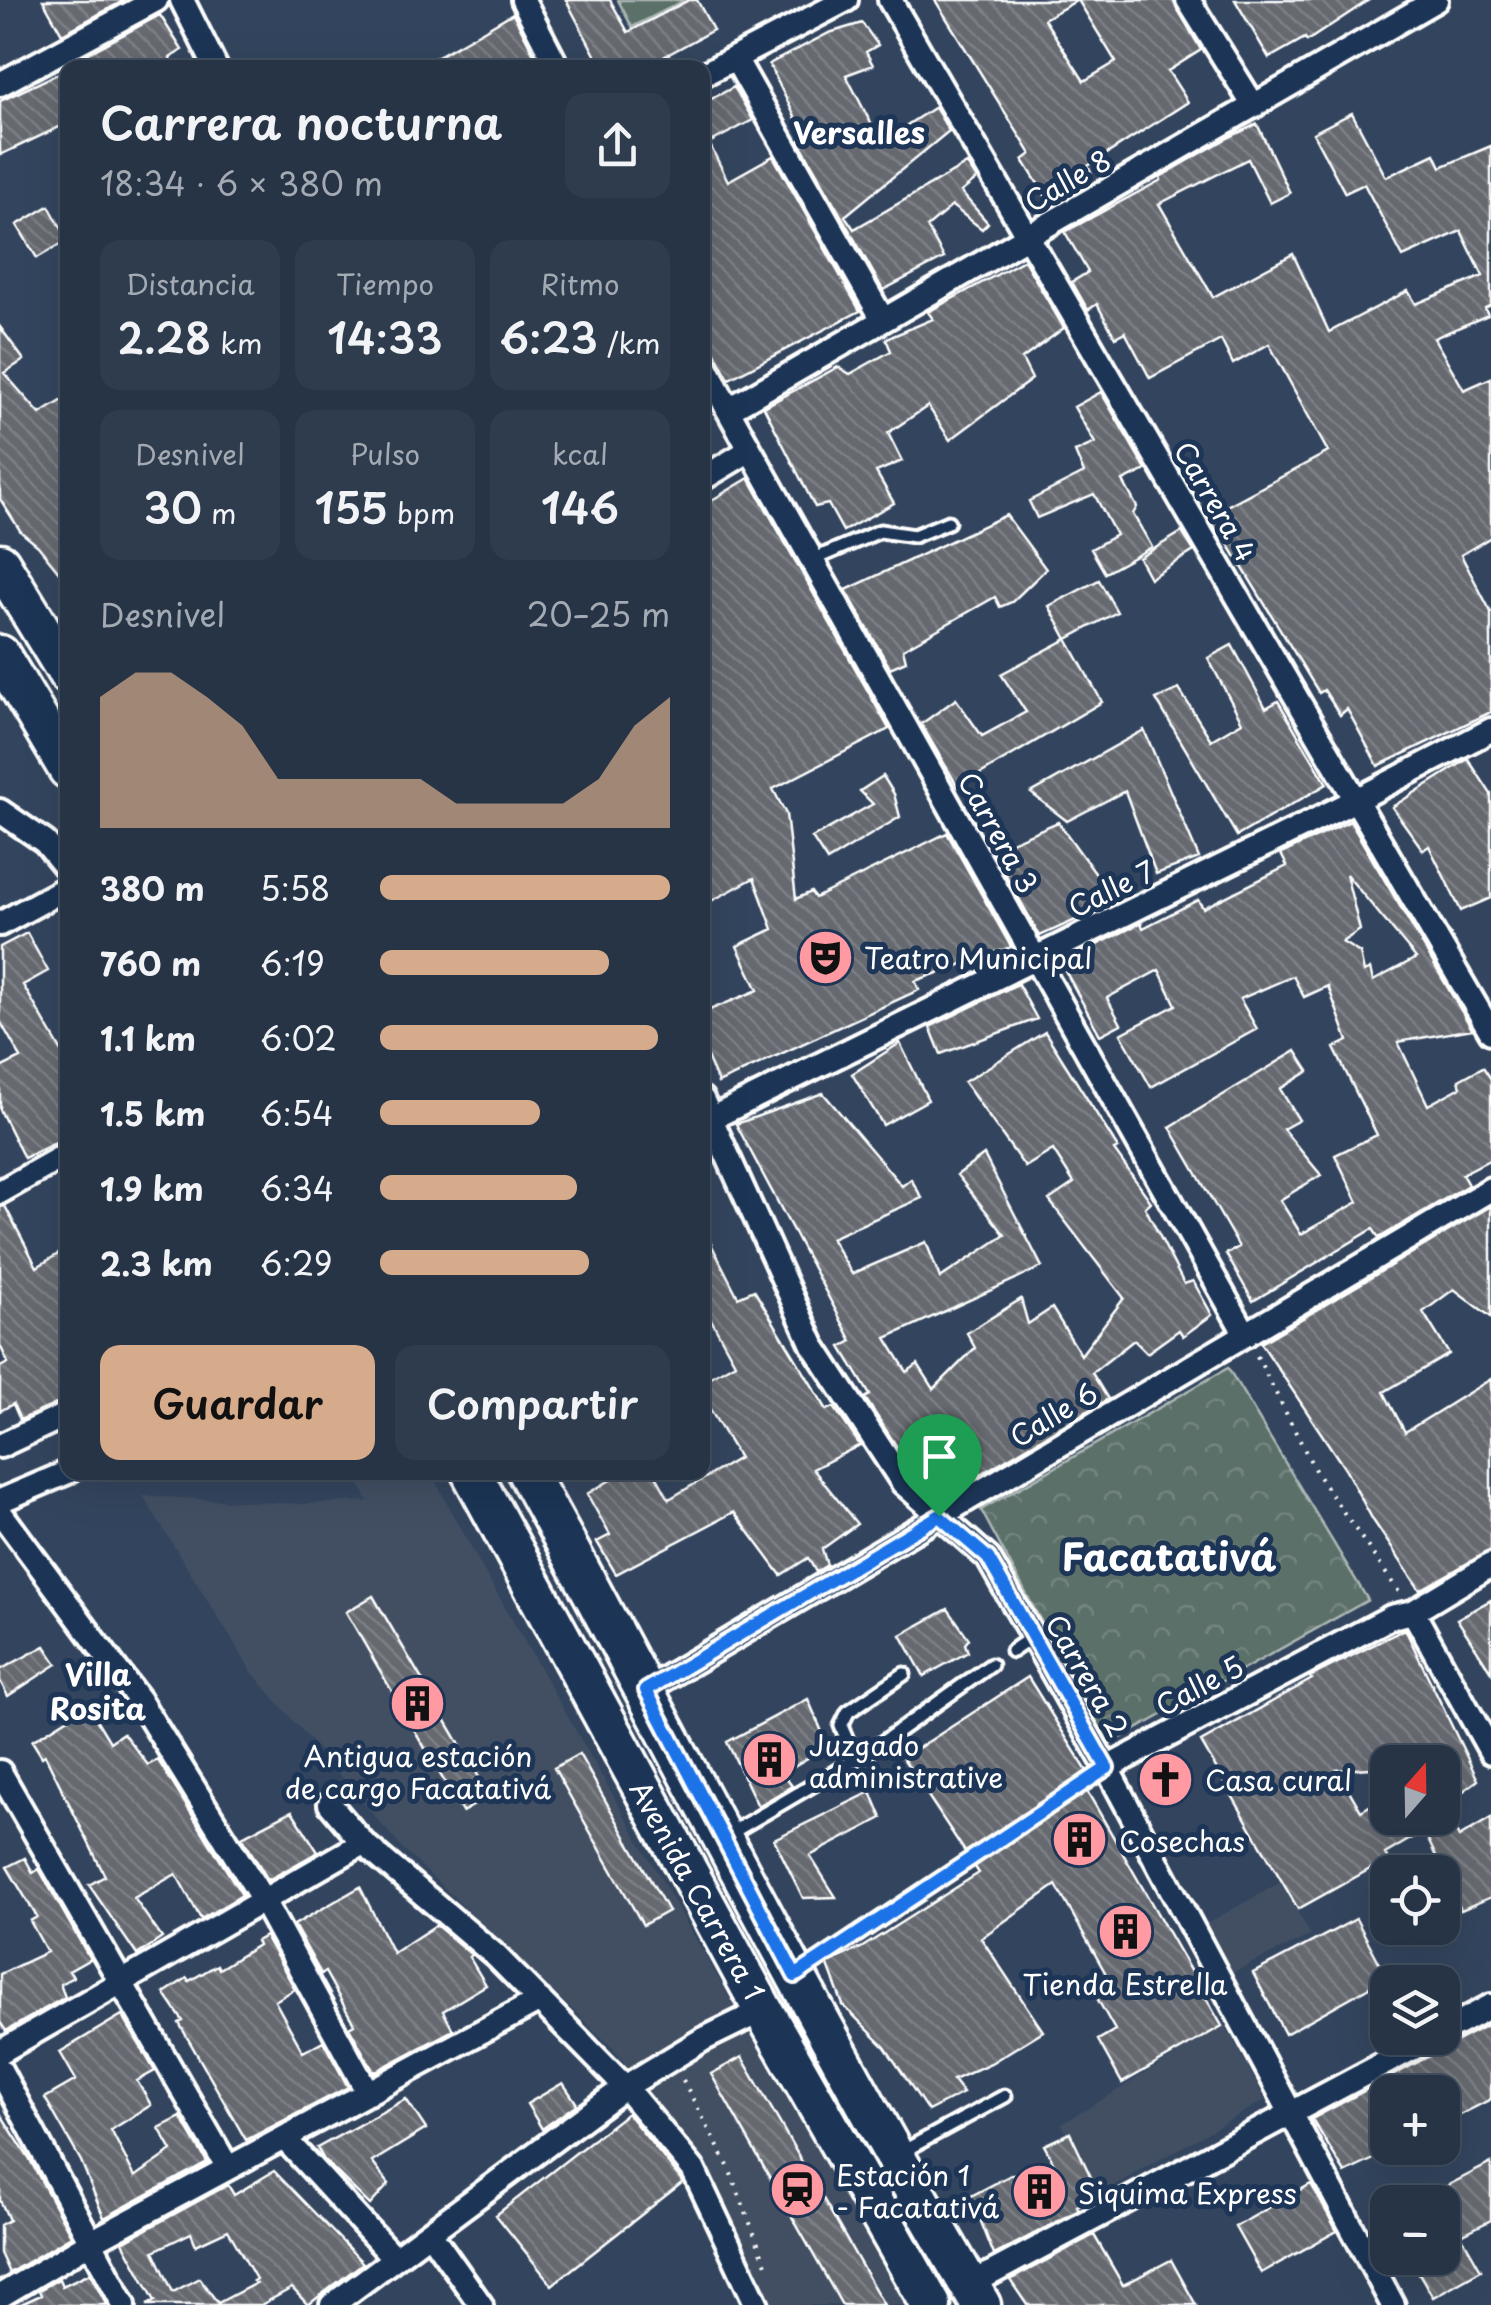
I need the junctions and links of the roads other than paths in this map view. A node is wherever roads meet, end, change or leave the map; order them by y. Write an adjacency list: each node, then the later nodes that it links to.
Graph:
1 (156, 0): 12 (street)
2 (182, 0): 9 (street)
3 (523, 0): 10 (street)
4 (846, 0): 8 (street)
5 (890, 0): 14 (street, Carrera 4)
6 (1188, 0): 13 (street)
7 (1436, 0): 13 (street, Calle 8)
8 (735, 58): 11 (street); 15 (street)
9 (212, 60)
10 (554, 60)
11 (710, 71)
12 (0, 84)
13 (1254, 106): 14 (street, Calle 8)
14 (1028, 238): 15 (street, Calle 8); 27 (street, Carrera 4)
15 (882, 318): 17 (street, Calle 8)
16 (710, 374): 17 (street, Carrera 3)
17 (728, 410): 18 (street, Carrera 3)
18 (750, 450): 19 (street); 21 (street, Carrera 3)
19 (710, 475)
20 (948, 522): 21 (lane)
21 (812, 560): 32 (street, Carrera 3)
22 (0, 563): 24 (main road)
23 (0, 655): 26 (main road)
24 (60, 661)
25 (1491, 730): 27 (street, Calle 7)
26 (60, 755)
27 (1356, 800): 32 (street, Calle 7); 33 (street, Carrera 4)
28 (0, 811): 29 (street)
29 (60, 860)
30 (60, 891): 31 (street)
31 (0, 924)
32 (1036, 959): 34 (street, Calle 7); 39 (street, Carrera 3)
33 (1491, 1032)
34 (710, 1112)
35 (710, 1125): 47 (street, Carrera 2)
36 (60, 1158): 38 (street)
37 (1491, 1189): 39 (street, Calle 6)
38 (0, 1192)
39 (1246, 1335): 47 (street, Calle 6)
40 (60, 1418): 41 (street)
41 (0, 1446)
42 (60, 1475): 45 (street)
43 (474, 1480): 66 (main road, Avenida Carrera 1)
44 (531, 1480): 54 (main road, Avenida Carrera 1)
45 (0, 1501)
46 (0, 1512): 62 (street)
47 (939, 1516): 50 (street, Carrera 2); 54 (street, Calle 6)
48 (1491, 1565): 49 (street, Calle 5)
49 (1413, 1612): 55 (street); 57 (street, Calle 5)
50 (1032, 1637): 51 (lane); 57 (street, Carrera 2)
51 (1012, 1651)
52 (991, 1665): 56 (lane)
53 (904, 1674): 56 (lane)
54 (646, 1690): 60 (main road, Avenida Carrera 1)
55 (1491, 1752)
56 (856, 1760): 60 (lane)
57 (1107, 1768): 74 (street, Carrera 2)
58 (0, 1772): 63 (street)
59 (330, 1804): 61 (street)
60 (723, 1837): 76 (main road, Avenida Carrera 1)
61 (363, 1843): 62 (street); 64 (street)
62 (263, 1900): 63 (street); 72 (street)
63 (120, 1982): 68 (street); 77 (street)
64 (540, 2000): 71 (street); 72 (street)
65 (1491, 2006): 67 (street)
66 (763, 2010): 71 (street); 87 (main road, Avenida Carrera 1)
67 (1460, 2022)
68 (0, 2052)
69 (1400, 2055): 74 (street)
70 (0, 2070): 79 (street)
71 (625, 2087): 78 (street); 86 (street)
72 (368, 2093): 75 (street)
73 (1005, 2096): 76 (lane)
74 (1290, 2114): 81 (street); 88 (street, Carrera 2)
75 (284, 2138): 77 (street); 80 (street)
76 (896, 2155): 81 (main road, Avenida Carrera 1)
77 (228, 2168): 79 (street)
78 (430, 2232): 80 (street); 85 (street)
79 (91, 2242): 82 (street); 83 (street)
80 (394, 2258): 84 (street)
81 (975, 2295)
82 (0, 2296)
83 (124, 2305)
84 (332, 2305)
85 (481, 2305)
86 (757, 2305)
87 (931, 2305)
88 (1393, 2305)

